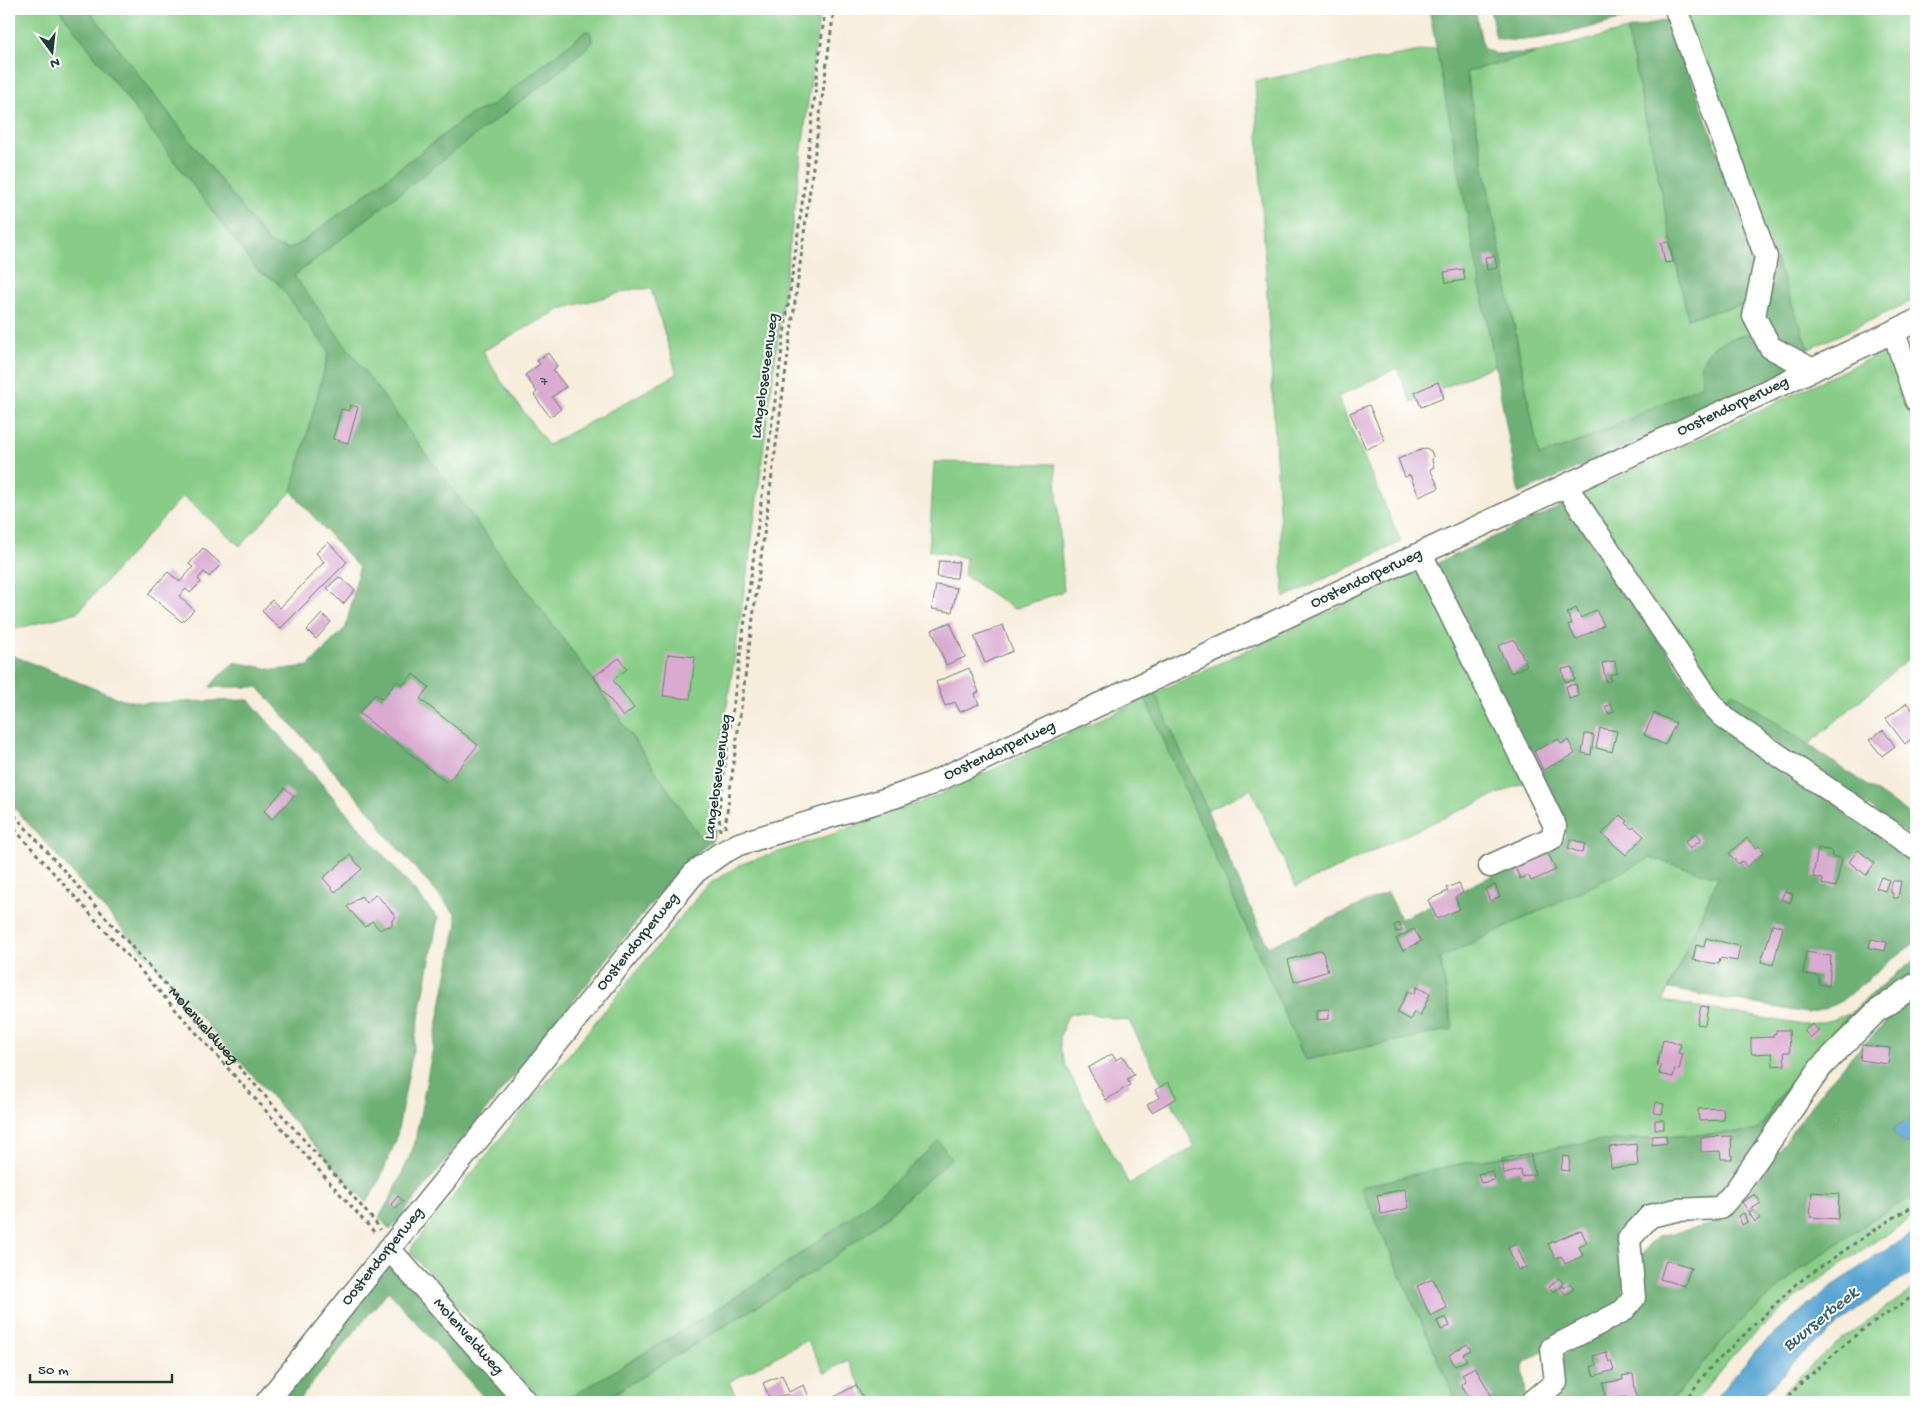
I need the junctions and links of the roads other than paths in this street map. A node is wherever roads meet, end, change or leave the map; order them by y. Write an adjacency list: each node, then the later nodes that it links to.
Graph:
1 (1676, 9): 4 (street)
2 (1916, 321): 3 (street, Oostendorperweg)
3 (1894, 332): 4 (street, Oostendorperweg); 5 (street)
4 (1813, 370): 6 (street, Oostendorperweg)
5 (1916, 400)
6 (1566, 486): 7 (street, Oostendorperweg); 8 (street)
7 (1421, 554): 9 (street); 11 (street, Oostendorperweg)
8 (1916, 849)
9 (1490, 866)
10 (1916, 984): 14 (street)
11 (389, 1249): 12 (street, Oostendorperweg); 13 (street, Molenveldweg)
12 (267, 1402)
13 (526, 1402)
14 (1532, 1402)

